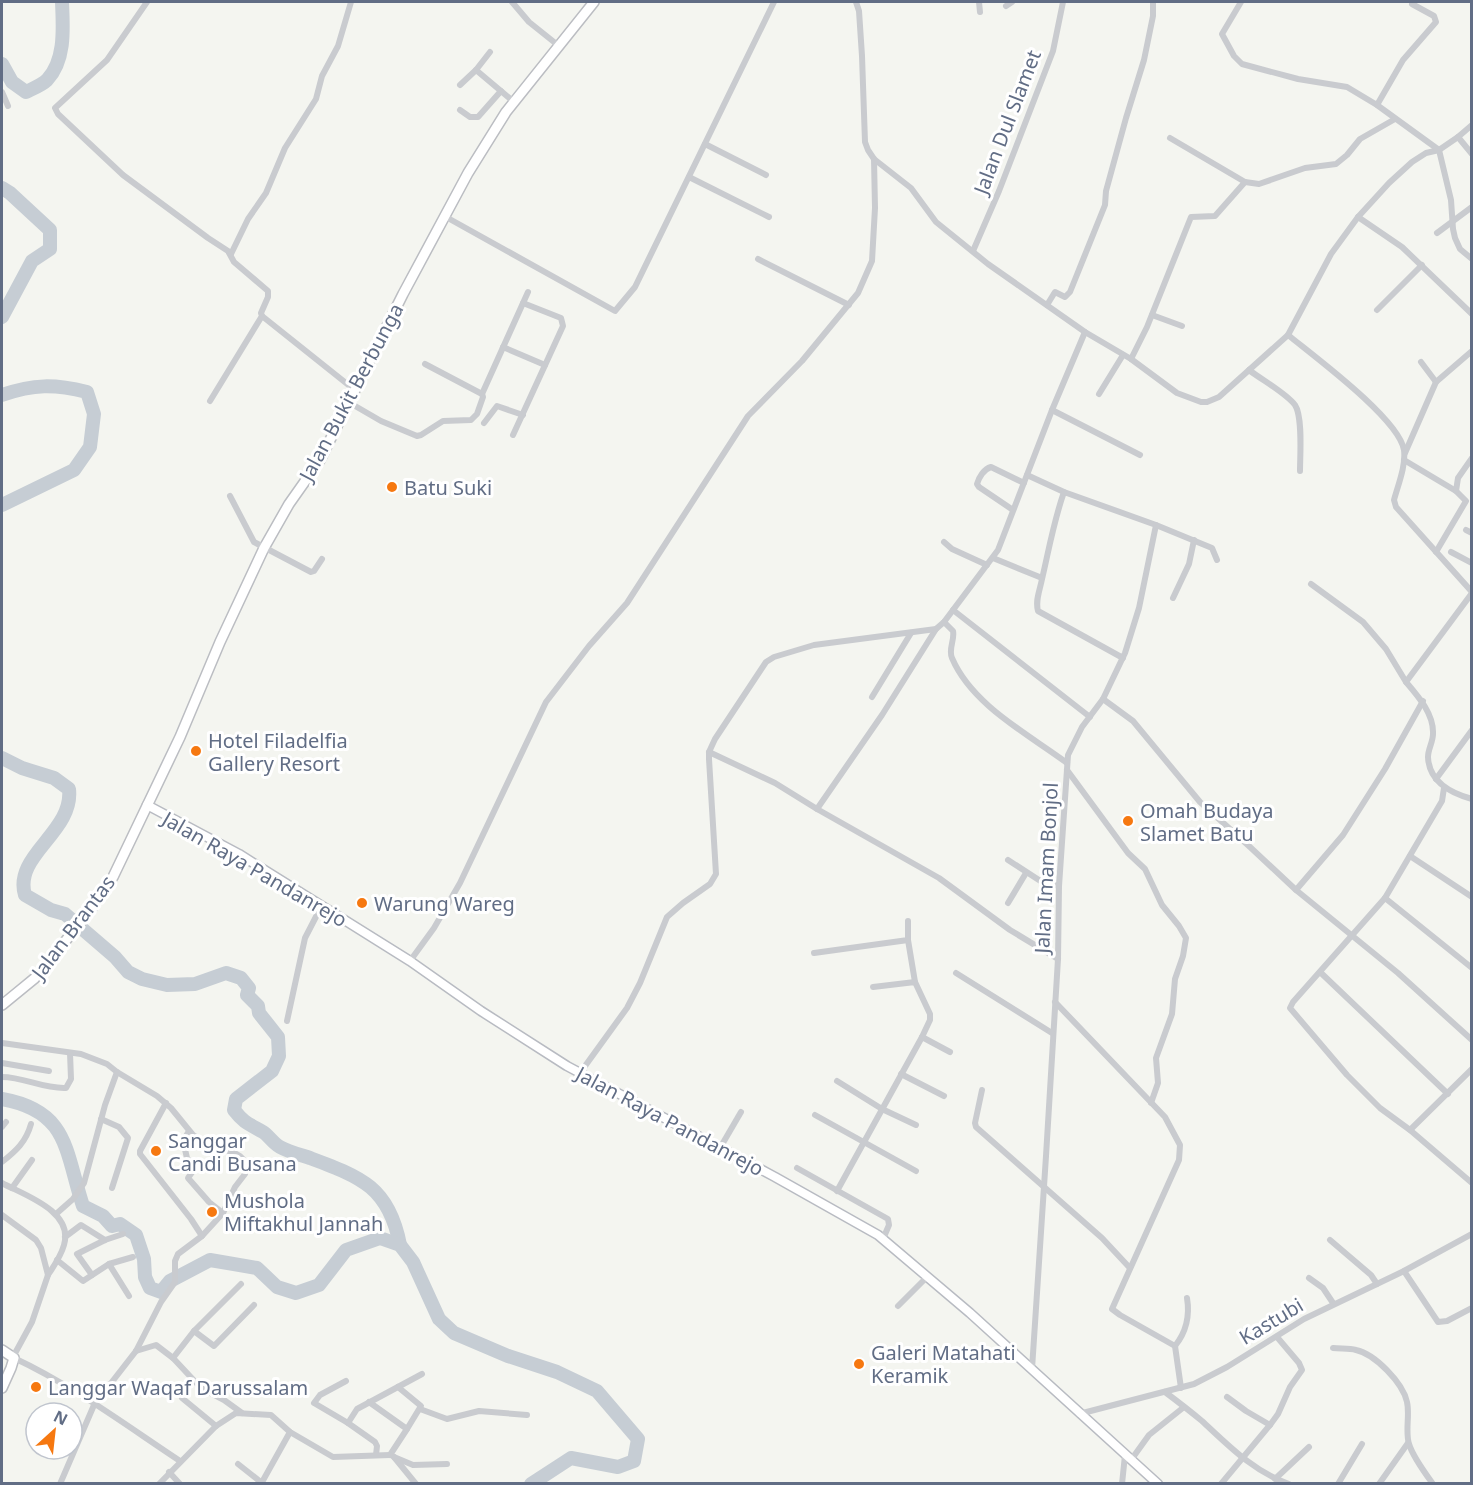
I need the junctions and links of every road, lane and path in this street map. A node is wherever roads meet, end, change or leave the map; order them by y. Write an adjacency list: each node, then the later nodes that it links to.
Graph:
1 (147, 2): 43 (street)
2 (351, 2): 43 (street)
3 (512, 2): 15 (street)
4 (594, 2): 15 (main road, Jalan Bukit Berbunga)
5 (774, 2): 29 (street)
6 (856, 2): 32 (street)
7 (979, 2): 14 (street)
8 (1012, 2): 13 (street)
9 (1063, 2): 42 (street, Jalan Dul Slamet)
10 (1153, 2): 48 (street)
11 (1241, 2): 22 (street)
12 (1412, 4): 22 (street)
13 (1006, 6)
14 (980, 12)
15 (559, 46): 21 (main road, Jalan Bukit Berbunga)
16 (490, 52): 17 (street)
17 (477, 70): 18 (street); 19 (street)
18 (460, 85)
19 (501, 91): 21 (street); 24 (street)
20 (2, 92): 23 (street)
21 (514, 102): 37 (main road, Jalan Bukit Berbunga)
22 (1377, 105): 25 (street)
23 (8, 106)
24 (460, 110)
25 (1395, 119): 30 (street); 35 (street)
26 (1472, 125): 27 (street)
27 (1458, 137): 30 (street); 31 (street)
28 (1170, 138): 35 (street)
29 (705, 144): 33 (street); 34 (street)
30 (1439, 150): 39 (street); 40 (street)
31 (1472, 154)
32 (874, 159): 42 (street); 50 (street)
33 (766, 175)
34 (689, 177): 37 (street); 38 (street)
35 (1245, 182): 53 (street)
36 (1472, 207): 40 (street)
37 (446, 217): 67 (main road, Jalan Bukit Berbunga)
38 (769, 217)
39 (1359, 217): 46 (street); 57 (street)
40 (1452, 220): 41 (street); 45 (street)
41 (1437, 233)
42 (973, 251): 48 (street)
43 (231, 254): 54 (street)
44 (758, 259): 50 (street)
45 (1472, 259)
46 (1422, 265): 51 (street); 52 (street)
47 (528, 292): 49 (street)
48 (1049, 301): 56 (street)
49 (523, 303): 58 (street); 64 (street)
50 (849, 305): 133 (street)
51 (1377, 310)
52 (1472, 314)
53 (1152, 315): 55 (street); 61 (street)
54 (262, 316): 67 (street); 70 (street)
55 (1182, 326)
56 (1085, 332): 60 (street); 72 (street)
57 (1288, 335): 65 (street); 77 (street)
58 (503, 347): 64 (street); 68 (street)
59 (1472, 351): 66 (street)
60 (1123, 355): 61 (street); 69 (street)
61 (1133, 355): 65 (street)
62 (1420, 362): 66 (street)
63 (425, 364): 68 (street)
64 (545, 365): 73 (street)
65 (1249, 370): 79 (street)
66 (1436, 382): 77 (street)
67 (356, 391): 71 (main road, Jalan Bukit Berbunga)
68 (482, 394): 71 (street)
69 (1099, 394)
70 (210, 401)
71 (350, 403): 89 (main road, Jalan Bukit Berbunga)
72 (1052, 410): 76 (street); 80 (street)
73 (523, 415): 74 (street); 75 (street)
74 (484, 423)
75 (513, 435)
76 (1140, 455)
77 (1404, 457): 82 (street); 90 (street)
78 (1472, 458): 82 (street)
79 (1300, 471)
80 (1027, 475): 81 (street); 83 (street)
81 (1024, 483): 85 (street); 85 (street)
82 (1456, 491): 90 (street)
83 (1064, 492): 86 (street); 97 (street)
84 (230, 496): 89 (street)
85 (1013, 510): 92 (street)
86 (1155, 525): 87 (street); 105 (street, Jalan Imam Bonjol)
87 (1194, 540): 94 (street); 100 (street)
88 (944, 542): 96 (street)
89 (264, 548): 93 (street); 117 (main road, Jalan Bukit Berbunga)
90 (1436, 552): 99 (street)
91 (1451, 552): 95 (street)
92 (993, 558): 96 (street); 97 (street)
93 (322, 559)
94 (1217, 560)
95 (1472, 563)
96 (987, 565): 101 (street)
97 (1042, 578): 105 (street)
98 (1311, 584): 106 (street)
99 (1472, 593): 106 (street)
100 (1173, 598)
101 (953, 610): 102 (street); 110 (street)
102 (944, 622): 103 (street); 113 (street)
103 (936, 629): 104 (street); 118 (street)
104 (911, 633): 107 (street); 112 (street)
105 (1122, 658): 108 (street, Jalan Imam Bonjol)
106 (1406, 682): 109 (street)
107 (872, 696)
108 (1103, 699): 110 (street, Jalan Imam Bonjol); 123 (street)
109 (1423, 701): 114 (street); 123 (street)
110 (1090, 717): 113 (street, Jalan Imam Bonjol)
111 (1472, 730): 114 (street)
112 (710, 752): 118 (street); 152 (street)
113 (1067, 766): 122 (street, Jalan Imam Bonjol); 160 (street)
114 (1436, 779): 115 (street)
115 (1444, 788): 116 (street); 119 (street)
116 (1472, 799)
117 (147, 806): 127 (main road, Jalan Raya Pandanrejo); 140 (main road, Jalan Brantas)
118 (817, 809): 132 (street)
119 (1410, 856): 124 (street); 125 (street)
120 (1008, 860): 121 (street)
121 (1026, 873): 122 (street); 126 (street)
122 (1059, 886): 132 (street, Jalan Imam Bonjol)
123 (1296, 890): 129 (street)
124 (1472, 897)
125 (1385, 898): 129 (street); 134 (street)
126 (1008, 903)
127 (321, 907): 133 (main road, Jalan Raya Pandanrejo); 141 (street)
128 (908, 921): 130 (street)
129 (1352, 934): 135 (street); 144 (street)
130 (908, 940): 131 (street); 137 (street)
131 (814, 953)
132 (1058, 959): 139 (street, Jalan Imam Bonjol)
133 (410, 961): 152 (main road, Jalan Raya Pandanrejo)
134 (1472, 968)
135 (1320, 972): 157 (street); 167 (street)
136 (956, 973): 142 (street)
137 (915, 982): 138 (street); 143 (street)
138 (873, 987)
139 (1055, 1002): 142 (street, Jalan Imam Bonjol); 160 (street)
140 (2, 1005)
141 (287, 1021)
142 (1052, 1033): 177 (street, Jalan Imam Bonjol)
143 (922, 1037): 146 (street); 153 (street)
144 (1472, 1040)
145 (2, 1043): 147 (street)
146 (950, 1052)
147 (70, 1053): 151 (street); 154 (street)
148 (2, 1063): 150 (street)
149 (1472, 1069): 157 (street)
150 (49, 1071)
151 (117, 1072): 159 (street); 164 (street)
152 (580, 1073): 170 (main road, Jalan Raya Pandanrejo)
153 (901, 1074): 158 (street); 161 (street)
154 (2, 1077)
155 (837, 1082): 161 (street)
156 (982, 1090): 177 (street)
157 (1448, 1094): 167 (street)
158 (945, 1096)
159 (166, 1103): 168 (street); 186 (street)
160 (1151, 1103): 196 (street)
161 (882, 1109): 166 (street); 169 (street)
162 (741, 1112): 170 (street)
163 (815, 1115): 169 (street)
164 (101, 1119): 179 (street); 182 (street)
165 (31, 1124): 172 (street)
166 (915, 1125)
167 (1410, 1130): 176 (street)
168 (189, 1131): 181 (street); 181 (street)
169 (863, 1143): 174 (street); 180 (street)
170 (720, 1148): 188 (main road, Jalan Raya Pandanrejo)
171 (32, 1160): 178 (street)
172 (2, 1162)
173 (797, 1168): 180 (street)
174 (916, 1171)
175 (2, 1183): 178 (street)
176 (1472, 1183)
177 (1044, 1186): 196 (street); 218 (street, Jalan Imam Bonjol)
178 (12, 1188): 182 (street)
179 (112, 1188)
180 (837, 1191): 188 (street)
181 (223, 1213): 186 (street)
182 (56, 1214): 187 (street)
183 (2, 1215): 198 (street)
184 (123, 1234): 189 (street)
185 (1472, 1234): 197 (street, Kastubi)
186 (202, 1236): 215 (street)
187 (65, 1237): 189 (street); 191 (street)
188 (883, 1239): 200 (main road, Jalan Raya Pandanrejo)
189 (105, 1240): 192 (street)
190 (1330, 1240): 203 (street)
191 (64, 1246): 192 (street); 194 (street)
192 (77, 1254): 199 (street)
193 (133, 1257): 195 (street)
194 (57, 1260): 198 (street); 199 (street)
195 (109, 1263): 199 (street); 204 (street)
196 (1129, 1267): 212 (street)
197 (1404, 1271): 203 (street, Kastubi); 209 (street)
198 (48, 1275): 216 (street)
199 (92, 1275)
200 (927, 1277): 208 (street); 218 (main road, Jalan Raya Pandanrejo)
201 (1309, 1278): 206 (street)
202 (241, 1284): 210 (street)
203 (1377, 1284): 206 (street, Kastubi)
204 (129, 1296)
205 (1186, 1298): 212 (street)
206 (1333, 1303): 211 (street, Kastubi)
207 (254, 1305): 210 (street)
208 (898, 1306)
209 (1472, 1308)
210 (194, 1331): 217 (street)
211 (1277, 1336): 223 (street, Kastubi); 235 (street)
212 (1175, 1346): 223 (street)
213 (1333, 1348): 239 (street)
214 (2, 1350): 216 (main road)
215 (136, 1351): 217 (street); 228 (street)
216 (13, 1358): 222 (main road); 228 (street)
217 (172, 1358): 231 (street)
218 (1032, 1369): 232 (main road, Jalan Raya Pandanrejo)
219 (422, 1374): 221 (street)
220 (346, 1382): 234 (street)
221 (398, 1387): 227 (street); 230 (street)
222 (2, 1388)
223 (1181, 1388): 224 (street, Kastubi)
224 (1165, 1392): 229 (street); 232 (street, Kastubi)
225 (1227, 1397): 235 (street)
226 (182, 1398): 236 (street)
227 (369, 1402): 234 (street); 237 (street)
228 (94, 1405): 246 (street); 253 (street)
229 (1184, 1407): 244 (street); 245 (street)
230 (420, 1409): 233 (street); 237 (street)
231 (242, 1413): 236 (street); 238 (street)
232 (1079, 1414): 244 (main road, Jalan Raya Pandanrejo)
233 (527, 1415)
234 (348, 1423): 242 (street)
235 (1270, 1425): 245 (street)
236 (216, 1426): 246 (street)
237 (407, 1429): 243 (street)
238 (290, 1432): 242 (street); 251 (street)
239 (1408, 1443): 252 (street); 263 (street)
240 (1362, 1444): 262 (street)
241 (1309, 1447): 250 (street)
242 (376, 1455): 243 (street)
243 (392, 1456): 248 (street); 256 (street)
244 (1128, 1458): 257 (street); 258 (main road, Jalan Raya Pandanrejo)
245 (1242, 1458): 250 (street); 259 (street)
246 (180, 1461): 249 (street)
247 (238, 1464): 251 (street)
248 (447, 1464)
249 (168, 1473): 254 (street); 255 (street)
250 (1273, 1478): 260 (street); 261 (street)
251 (261, 1483)
252 (1432, 1483)
253 (60, 1484)
254 (159, 1484)
255 (180, 1484)
256 (416, 1484)
257 (1122, 1484)
258 (1158, 1484)
259 (1221, 1484)
260 (1266, 1484)
261 (1289, 1484)
262 (1338, 1484)
263 (1379, 1484)

